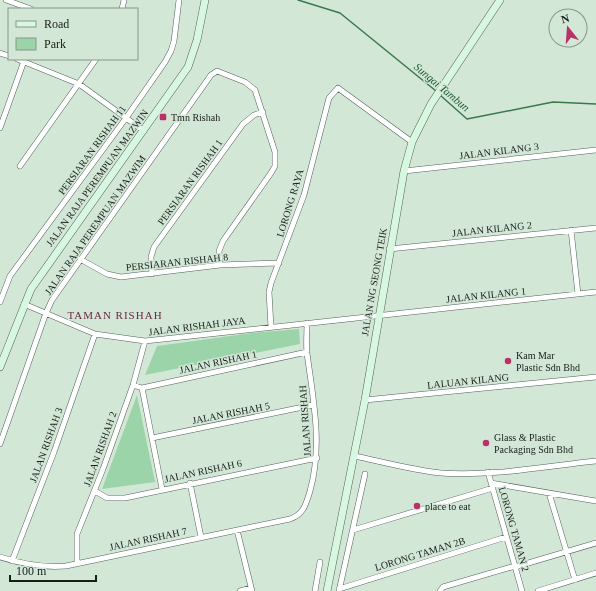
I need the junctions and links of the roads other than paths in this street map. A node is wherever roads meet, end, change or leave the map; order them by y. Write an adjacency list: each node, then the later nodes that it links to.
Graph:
1 (6, 0): 5 (street)
2 (179, 0): 11 (street, PERSIARAN RISHAH 11)
3 (205, 0): 13 (main road, JALAN RAJA PEREMPUAN MAZWIN)
4 (500, 0): 14 (main road, JALAN NG SEONG TEIK)
5 (28, 8)
6 (20, 60): 8 (street)
7 (95, 60): 9 (street)
8 (24, 61): 9 (street); 12 (street)
9 (79, 84): 11 (street); 16 (street)
10 (263, 112): 21 (street, JALAN RAJA PEREMPUAN MAZWIM); 23 (street); 24 (street, PERSIARAN RISHAH 1)
11 (126, 118): 13 (street); 27 (street, PERSIARAN RISHAH 11)
12 (0, 128)
13 (144, 131): 28 (main road, JALAN RAJA PEREMPUAN MAZWIN)
14 (412, 142): 17 (main road, JALAN NG SEONG TEIK); 22 (street, LORONG RAYA)
15 (596, 150): 17 (street, JALAN KILANG 3)
16 (20, 166)
17 (404, 171): 20 (main road, JALAN NG SEONG TEIK)
18 (596, 228): 19 (street, JALAN KILANG 2)
19 (571, 230): 20 (street, JALAN KILANG 2); 26 (street)
20 (390, 249): 30 (main road, JALAN NG SEONG TEIK)
21 (80, 259): 24 (street, PERSIARAN RISHAH 8); 29 (street, JALAN RAJA PEREMPUAN MAZWIM)
22 (280, 263): 23 (street, PERSIARAN RISHAH 8); 32 (street, LORONG RAYA)
23 (220, 265): 24 (street, PERSIARAN RISHAH 8)
24 (152, 274)
25 (596, 292): 26 (street, JALAN KILANG 1)
26 (578, 294): 30 (street, JALAN KILANG 1)
27 (0, 302)
28 (24, 304): 29 (street, JALAN RISHAH JAYA); 36 (main road, JALAN RAJA PEREMPUAN MAZWIN)
29 (46, 313): 33 (street, JALAN RISHAH JAYA); 43 (street, JALAN RAJA PEREMPUAN MAZWIM)
30 (379, 316): 31 (street, JALAN RISHAH JAYA); 40 (main road, JALAN NG SEONG TEIK)
31 (307, 322): 32 (street, JALAN RISHAH JAYA); 35 (street, JALAN RISHAH)
32 (271, 327): 34 (street, JALAN RISHAH JAYA)
33 (95, 334): 34 (street, JALAN RISHAH JAYA); 63 (street, JALAN RISHAH 3)
34 (144, 341): 38 (street, JALAN RISHAH 2)
35 (307, 352): 39 (street, JALAN RISHAH 1); 41 (street, JALAN RISHAH)
36 (0, 367)
37 (596, 377): 40 (street, LALUAN KILANG)
38 (133, 385): 39 (street); 52 (street, JALAN RISHAH 2)
39 (142, 388): 42 (street)
40 (365, 400): 44 (main road, JALAN NG SEONG TEIK)
41 (313, 405): 42 (street, JALAN RISHAH 5); 45 (street, JALAN RISHAH)
42 (152, 438): 51 (street)
43 (0, 444)
44 (355, 456): 47 (street); 73 (main road, JALAN NG SEONG TEIK)
45 (317, 458): 49 (street, JALAN RISHAH 6); 55 (street, JALAN RISHAH)
46 (596, 461): 47 (street)
47 (488, 472): 50 (street, LORONG TAMAN 2)
48 (365, 474): 57 (street)
49 (190, 483): 51 (street, JALAN RISHAH 6); 59 (street)
50 (492, 486): 53 (street); 57 (street); 58 (street, LORONG TAMAN 2)
51 (162, 489): 52 (street, JALAN RISHAH 6)
52 (95, 492): 65 (street, JALAN RISHAH 2)
53 (549, 493): 54 (street); 61 (street)
54 (596, 501)
55 (300, 514): 56 (street, JALAN RISHAH 7)
56 (237, 530): 59 (street, JALAN RISHAH 7); 69 (street)
57 (353, 530): 70 (street)
58 (506, 536): 66 (street, LORONG TAMAN 2); 70 (street, LORONG TAMAN 2B)
59 (201, 538): 65 (street, JALAN RISHAH 7)
60 (596, 542): 61 (street)
61 (566, 551): 66 (street); 68 (street)
62 (0, 556): 63 (street, JALAN RISHAH 7)
63 (12, 561): 65 (street, JALAN RISHAH 7)
64 (320, 562): 72 (street)
65 (77, 563)
66 (515, 566): 74 (street); 75 (street, LORONG TAMAN 2)
67 (596, 573): 68 (street)
68 (575, 580): 76 (street)
69 (252, 589): 71 (street)
70 (339, 590)
71 (240, 591)
72 (315, 591)
73 (327, 591)
74 (440, 591)
75 (522, 591)
76 (538, 591)

